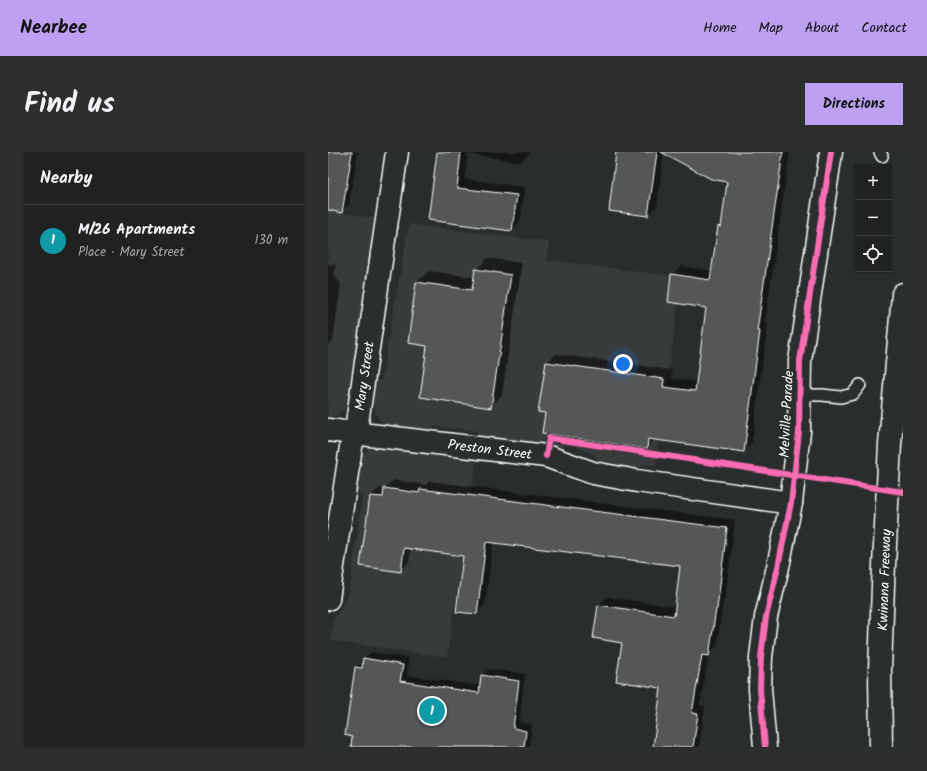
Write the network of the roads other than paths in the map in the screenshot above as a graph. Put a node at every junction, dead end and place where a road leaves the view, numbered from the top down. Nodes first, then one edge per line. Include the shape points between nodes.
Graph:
1 (397, 152) edge
2 (832, 152) edge
3 (903, 294) edge
4 (860, 385) dead end
5 (800, 395) junction
6 (328, 430) edge
7 (354, 434) junction
8 (791, 503) junction
9 (328, 599) edge
10 (765, 747) edge
11 (881, 747) edge

1 - 7 main road, Mary Street
2 - 5 main road, Melville Parade via 800,361
3 - 11 main road, Kwinana Freeway via 889,459 881,662
4 - 5 lane via 853,394 841,397
5 - 8 main road, Melville Parade via 799,432
6 - 7 main road, Preston Street
7 - 8 main road, Preston Street via 546,456 593,473 638,482
7 - 9 main road, Mary Street
8 - 10 main road, Melville Parade via 766,617 761,658 760,689

